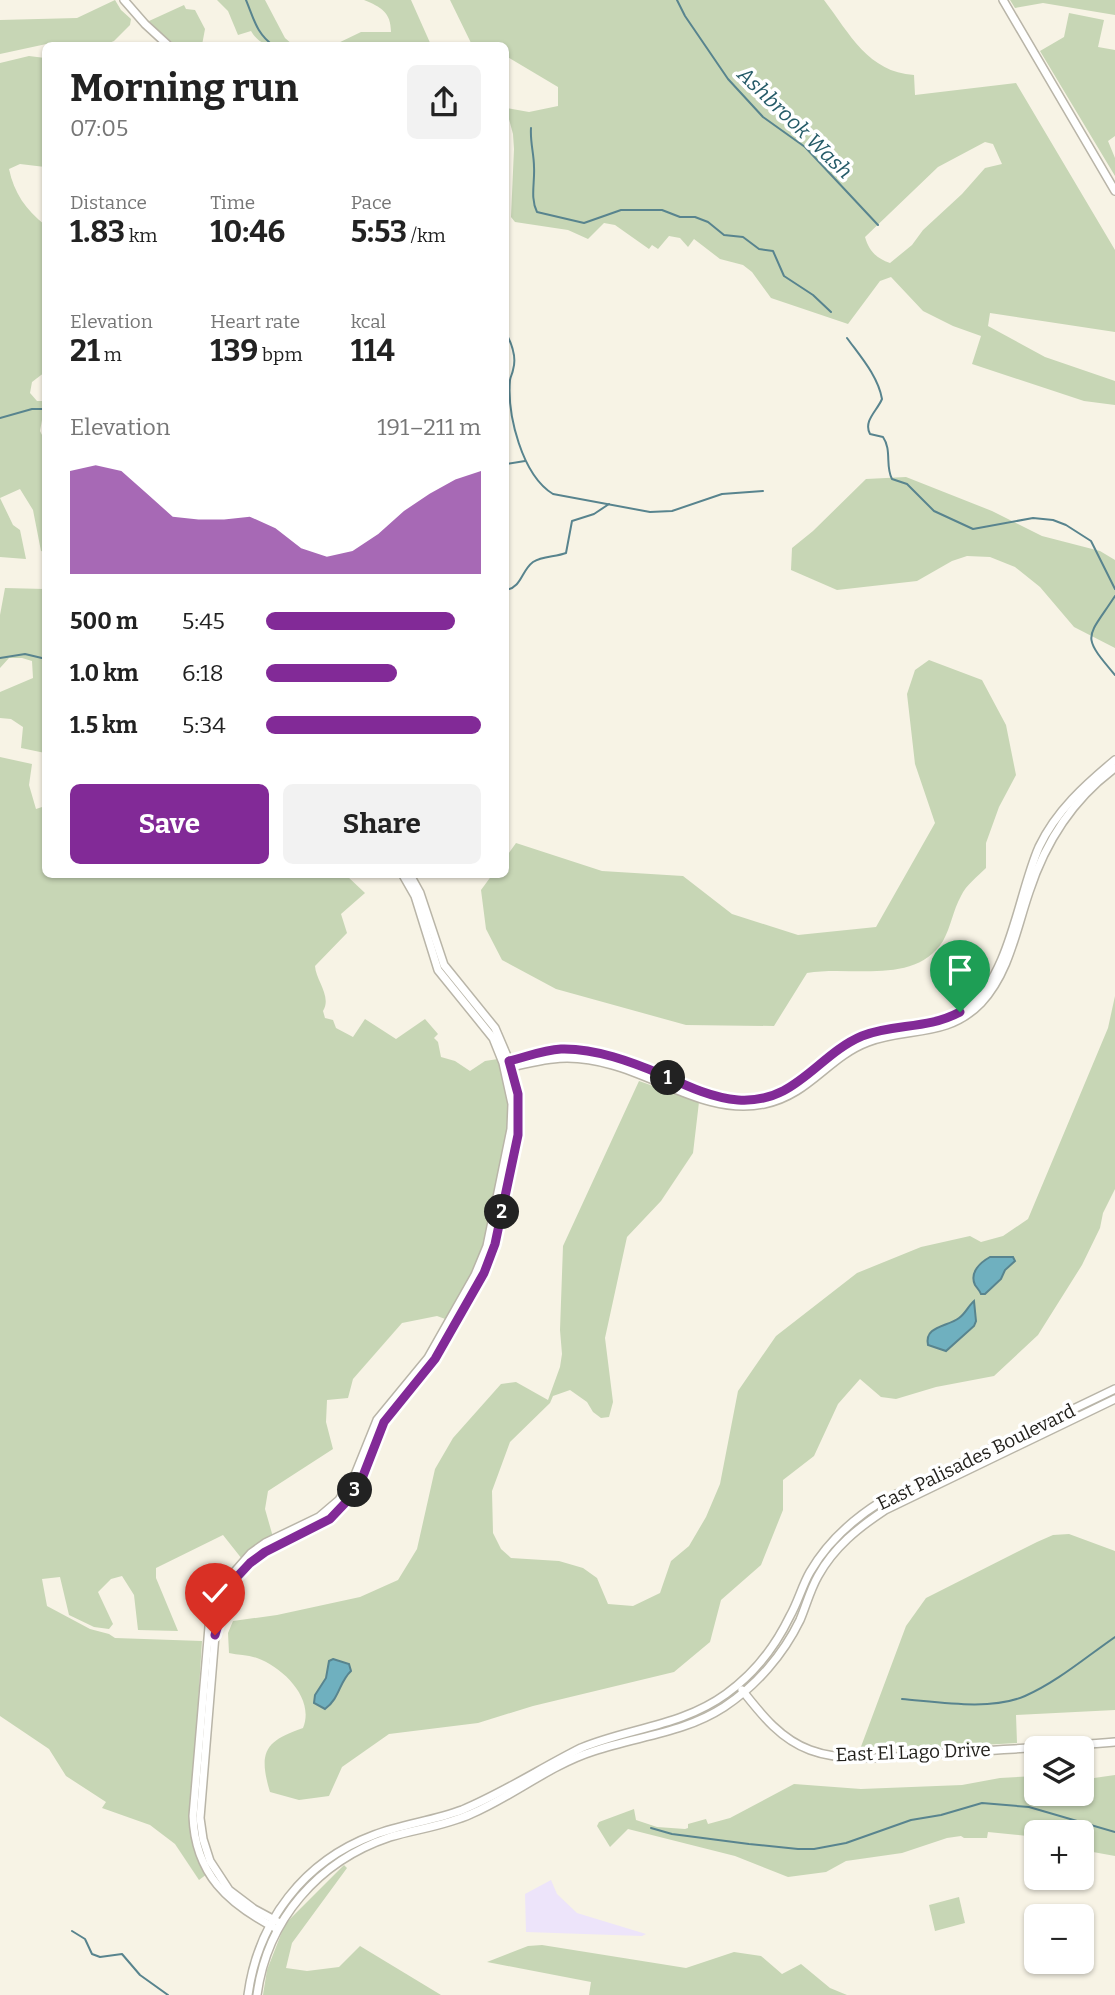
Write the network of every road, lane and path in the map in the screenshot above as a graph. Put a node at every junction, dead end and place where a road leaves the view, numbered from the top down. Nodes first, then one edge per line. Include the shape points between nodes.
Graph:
1 (124, 0) edge
2 (1003, 0) edge
3 (165, 42) edge
4 (1115, 191) edge
5 (1115, 760) edge
6 (1115, 768) edge
7 (405, 878) edge
8 (412, 878) edge
9 (507, 1065) junction
10 (1115, 1389) edge
11 (1115, 1399) edge
12 (738, 1685) junction
13 (744, 1693) junction
14 (1115, 1742) edge
15 (270, 1922) junction
16 (278, 1926) junction
17 (248, 1995) edge
18 (257, 1995) edge

1 - 3 street
2 - 4 street
5 - 9 street via 1056,818 1031,866 993,977 973,1003 947,1018 863,1036 800,1082 754,1100 718,1097 627,1062 582,1051 551,1050
6 - 9 street via 1085,795 1046,848 1003,971 983,1000 956,1021 928,1032 859,1045 794,1094 753,1106 715,1103 631,1070 584,1059 553,1057
7 - 9 street via 415,896 438,970 493,1038
8 - 9 street via 444,965 495,1028
9 - 15 street via 512,1129 487,1246 475,1275 428,1358 377,1420 339,1500 319,1517 251,1553 222,1586 210,1615 200,1818 203,1839 210,1861 229,1890
10 - 12 street, East Palisades Boulevard via 882,1501 856,1519 811,1570 776,1643
11 - 13 street, East Palisades Boulevard via 886,1510 858,1528 818,1576 784,1648
12 - 13 street, East El Lago Drive
12 - 15 street, East Palisades Boulevard via 697,1712 581,1748 459,1811 357,1842 318,1867
13 - 14 street, East El Lago Drive via 784,1736 809,1750 836,1756
13 - 16 street, East Palisades Boulevard via 679,1729 579,1757 470,1815 359,1849 323,1874
15 - 16 street
15 - 17 street, East Palisades Boulevard
16 - 18 street, East Palisades Boulevard

